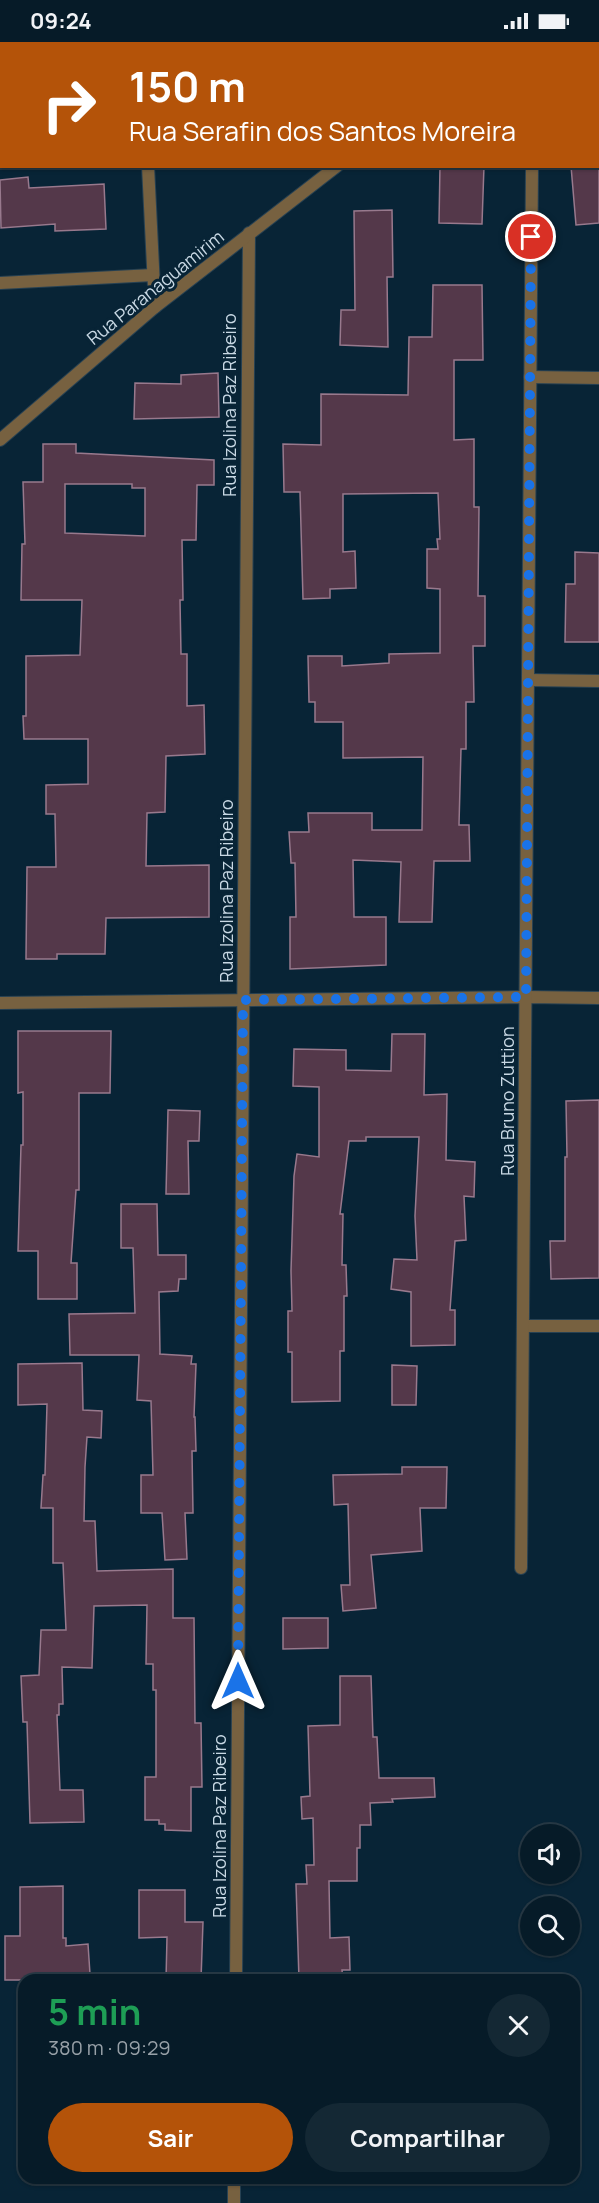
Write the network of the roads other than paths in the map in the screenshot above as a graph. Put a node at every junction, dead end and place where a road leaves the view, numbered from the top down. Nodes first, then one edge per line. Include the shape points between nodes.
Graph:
1 (148, 168) edge
2 (334, 168) edge
3 (532, 168) edge
4 (249, 233) junction
5 (153, 275) junction
6 (0, 283) edge
7 (155, 307) junction
8 (530, 377) junction
9 (599, 378) edge
10 (0, 440) edge
11 (528, 680) junction
12 (599, 681) edge
13 (526, 997) junction
14 (599, 998) edge
15 (243, 1000) junction
16 (0, 1003) edge
17 (524, 1326) junction
18 (599, 1326) edge
19 (521, 1568) dead end
20 (236, 1974) edge
21 (234, 2184) edge
22 (234, 2203) edge

1 - 5 street
2 - 4 street, Rua Paranaguamirim
3 - 8 street, Rua Bruno Zuttion
4 - 7 street, Rua Paranaguamirim
4 - 15 street, Rua Izolina Paz Ribeiro
5 - 6 street
5 - 7 street
7 - 10 street, Rua Paranaguamirim
8 - 9 street
8 - 11 street, Rua Bruno Zuttion
11 - 12 street
11 - 13 street, Rua Bruno Zuttion
13 - 14 street
13 - 15 street
13 - 17 street, Rua Bruno Zuttion
15 - 16 street
15 - 20 street, Rua Izolina Paz Ribeiro
17 - 18 street
17 - 19 street, Rua Bruno Zuttion
21 - 22 street

